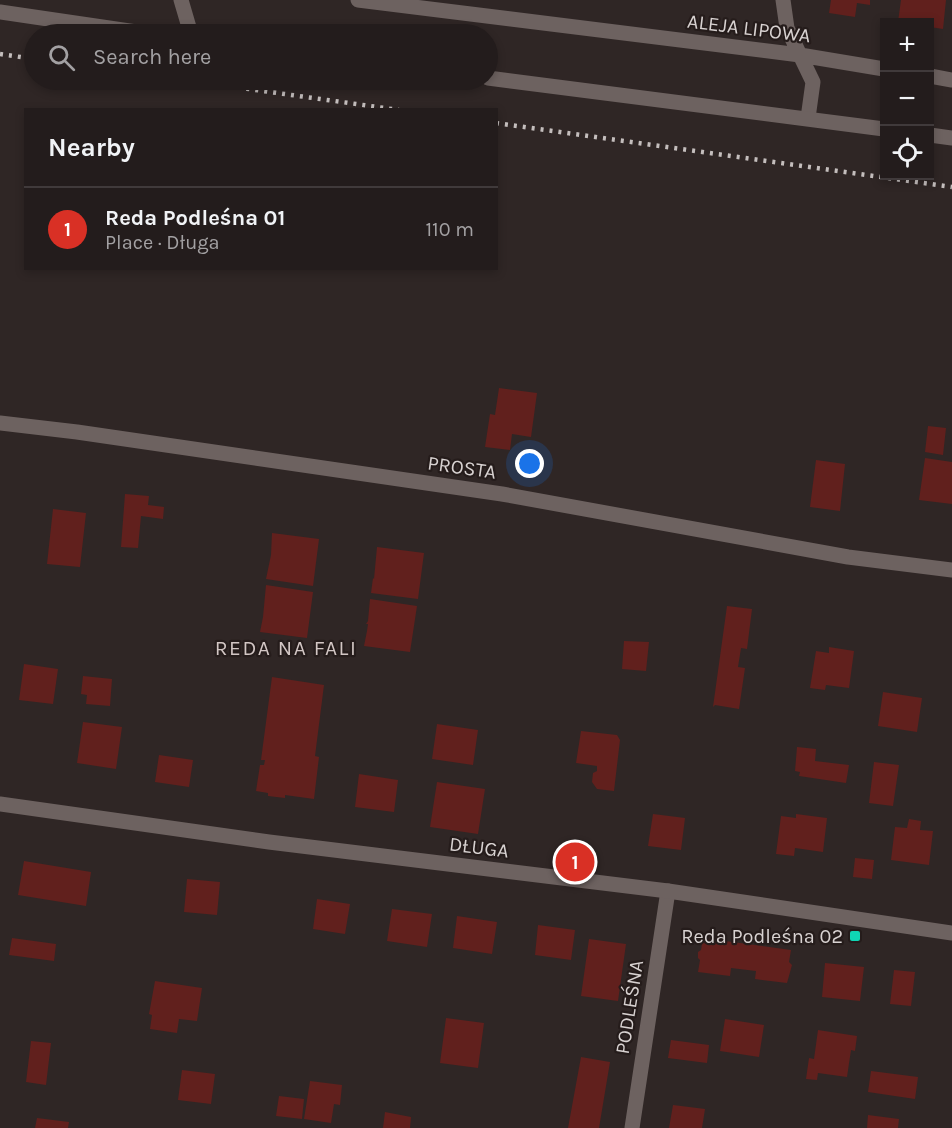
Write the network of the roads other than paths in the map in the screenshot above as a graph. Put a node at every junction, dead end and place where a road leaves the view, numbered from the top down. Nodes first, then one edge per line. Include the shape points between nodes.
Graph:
1 (181, 0) edge
2 (358, 0) edge
3 (783, 0) edge
4 (0, 12) edge
5 (82, 24) edge
6 (188, 24) edge
7 (800, 55) junction
8 (880, 68) edge
9 (934, 77) edge
10 (498, 79) edge
11 (952, 80) edge
12 (808, 118) junction
13 (880, 128) edge
14 (934, 136) edge
15 (952, 138) edge
16 (0, 423) edge
17 (952, 570) edge
18 (0, 804) edge
19 (668, 891) junction
20 (952, 933) edge
21 (632, 1128) edge

1 - 6 street
2 - 7 street, ALEJA LIPOWA
3 - 7 street via 787,28
4 - 5 street
7 - 8 street, ALEJA LIPOWA
7 - 12 street via 813,82
9 - 11 street
10 - 12 street
12 - 13 street
14 - 15 street
16 - 17 street, PROSTA via 502,494 848,557
18 - 19 street, DŁUGA
19 - 20 street, DŁUGA
19 - 21 street, PODLEŚNA

